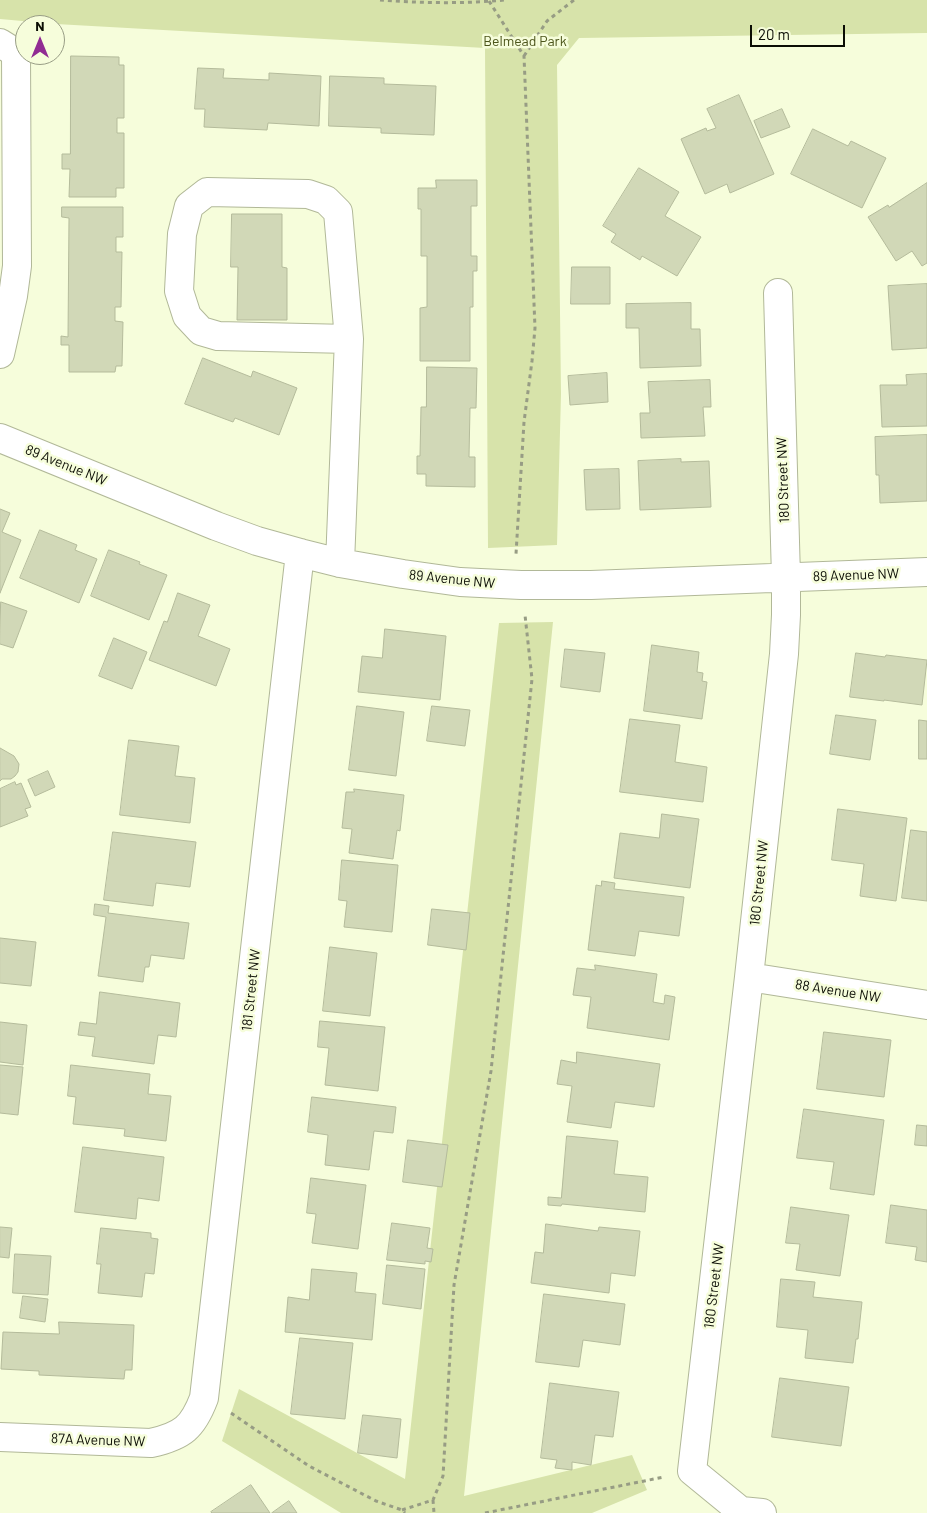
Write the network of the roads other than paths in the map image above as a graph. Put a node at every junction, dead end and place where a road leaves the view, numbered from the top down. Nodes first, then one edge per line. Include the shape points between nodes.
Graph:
1 (0, 43) edge
2 (778, 293) dead end
3 (349, 339) junction
4 (0, 354) edge
5 (0, 438) edge
6 (300, 553) junction
7 (340, 563) junction
8 (927, 572) edge
9 (786, 578) junction
10 (749, 977) junction
11 (927, 1005) edge
12 (192, 1424) joint
13 (0, 1437) edge
14 (762, 1513) edge

1 - 4 street via 16,54 17,266 14,296
2 - 9 street, 180 Street NW
3 - 3 street via 218,336 201,331 187,316 180,290 182,234 190,206 207,192 308,194 326,200 338,212
3 - 7 street
5 - 6 street, 89 Avenue NW via 216,526
6 - 7 street, 89 Avenue NW
6 - 12 street, 181 Street NW via 204,1398
7 - 9 street, 89 Avenue NW via 450,580 521,585
8 - 9 street, 89 Avenue NW
9 - 10 street, 180 Street NW via 784,654
10 - 11 street, 88 Avenue NW
10 - 14 street, 180 Street NW via 692,1471 741,1511
12 - 13 street, 87A Avenue NW via 167,1439 151,1442

